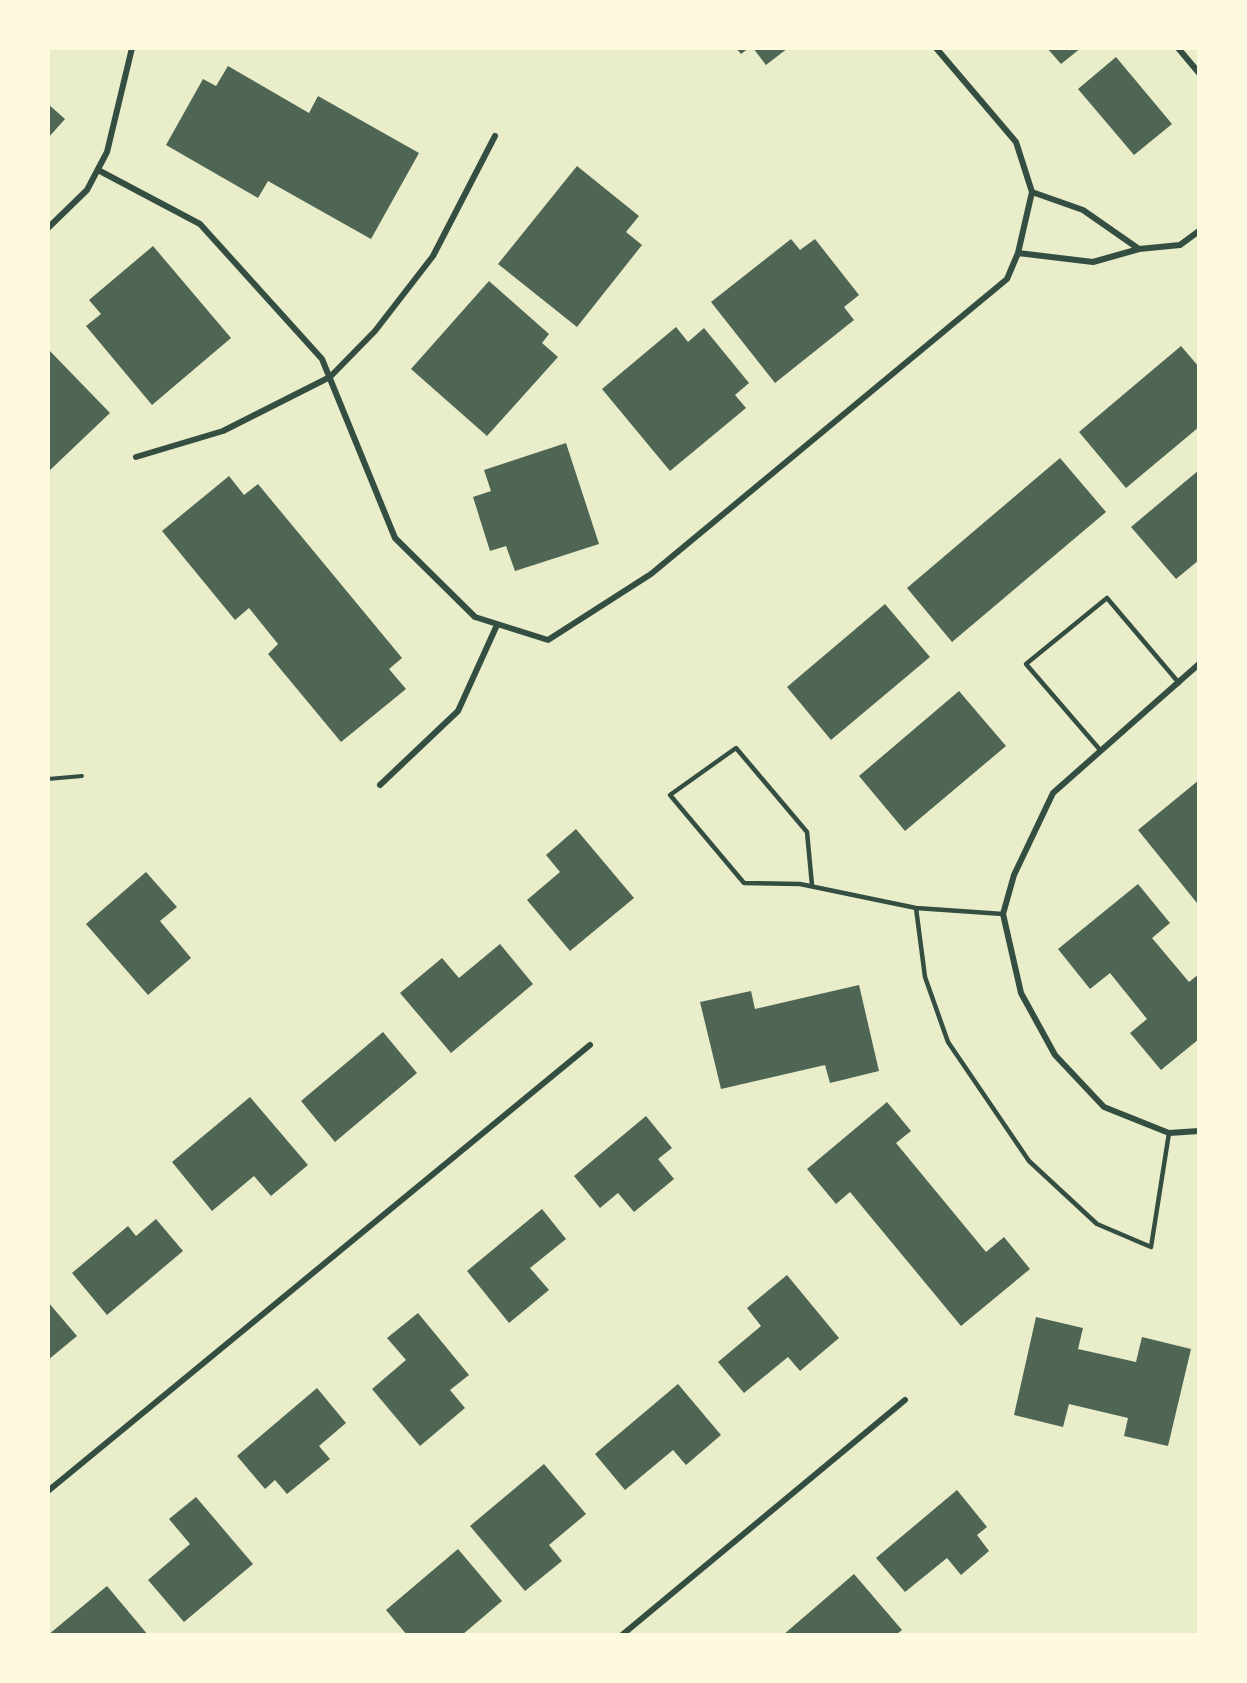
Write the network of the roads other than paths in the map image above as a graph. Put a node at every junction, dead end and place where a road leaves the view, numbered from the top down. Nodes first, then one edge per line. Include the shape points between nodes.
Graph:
1 (132, 48) edge
2 (936, 48) edge
3 (1178, 48) edge
4 (1199, 73) edge
5 (495, 136) dead end
6 (98, 170) junction
7 (1032, 192) junction
8 (48, 228) edge
9 (1199, 231) edge
10 (1139, 249) junction
11 (1018, 253) junction
12 (330, 377) junction
13 (136, 457) dead end
14 (497, 624) junction
15 (1199, 664) edge
16 (1179, 683) junction
17 (1101, 751) junction
18 (380, 785) dead end
19 (812, 885) junction
20 (916, 908) junction
21 (1003, 914) junction
22 (590, 1045) dead end
23 (1199, 1131) edge
24 (1169, 1133) junction
25 (905, 1400) dead end
26 (48, 1491) edge
27 (622, 1635) edge

1 - 6 street via 107,152
2 - 7 street via 1016,142
3 - 4 street
5 - 12 street via 433,256 375,331
6 - 8 street via 87,190
6 - 12 street via 200,224 322,359
7 - 10 street via 1083,210
7 - 11 street
9 - 10 street via 1180,245
10 - 11 street via 1093,262
11 - 14 street via 1007,279 651,574 548,640
12 - 13 street via 223,431
12 - 14 street via 395,538 475,617
14 - 18 street via 458,711
15 - 16 street
16 - 17 street
16 - 17 lane via 1107,598 1026,664
17 - 21 street via 1053,793 1014,875
19 - 19 lane via 744,883 670,795 736,748 807,832
19 - 20 lane
20 - 21 lane
20 - 24 lane via 925,977 948,1042 1029,1161 1097,1224 1151,1247
21 - 24 street via 1021,993 1055,1055 1104,1107
22 - 26 street
23 - 24 street
25 - 27 street

